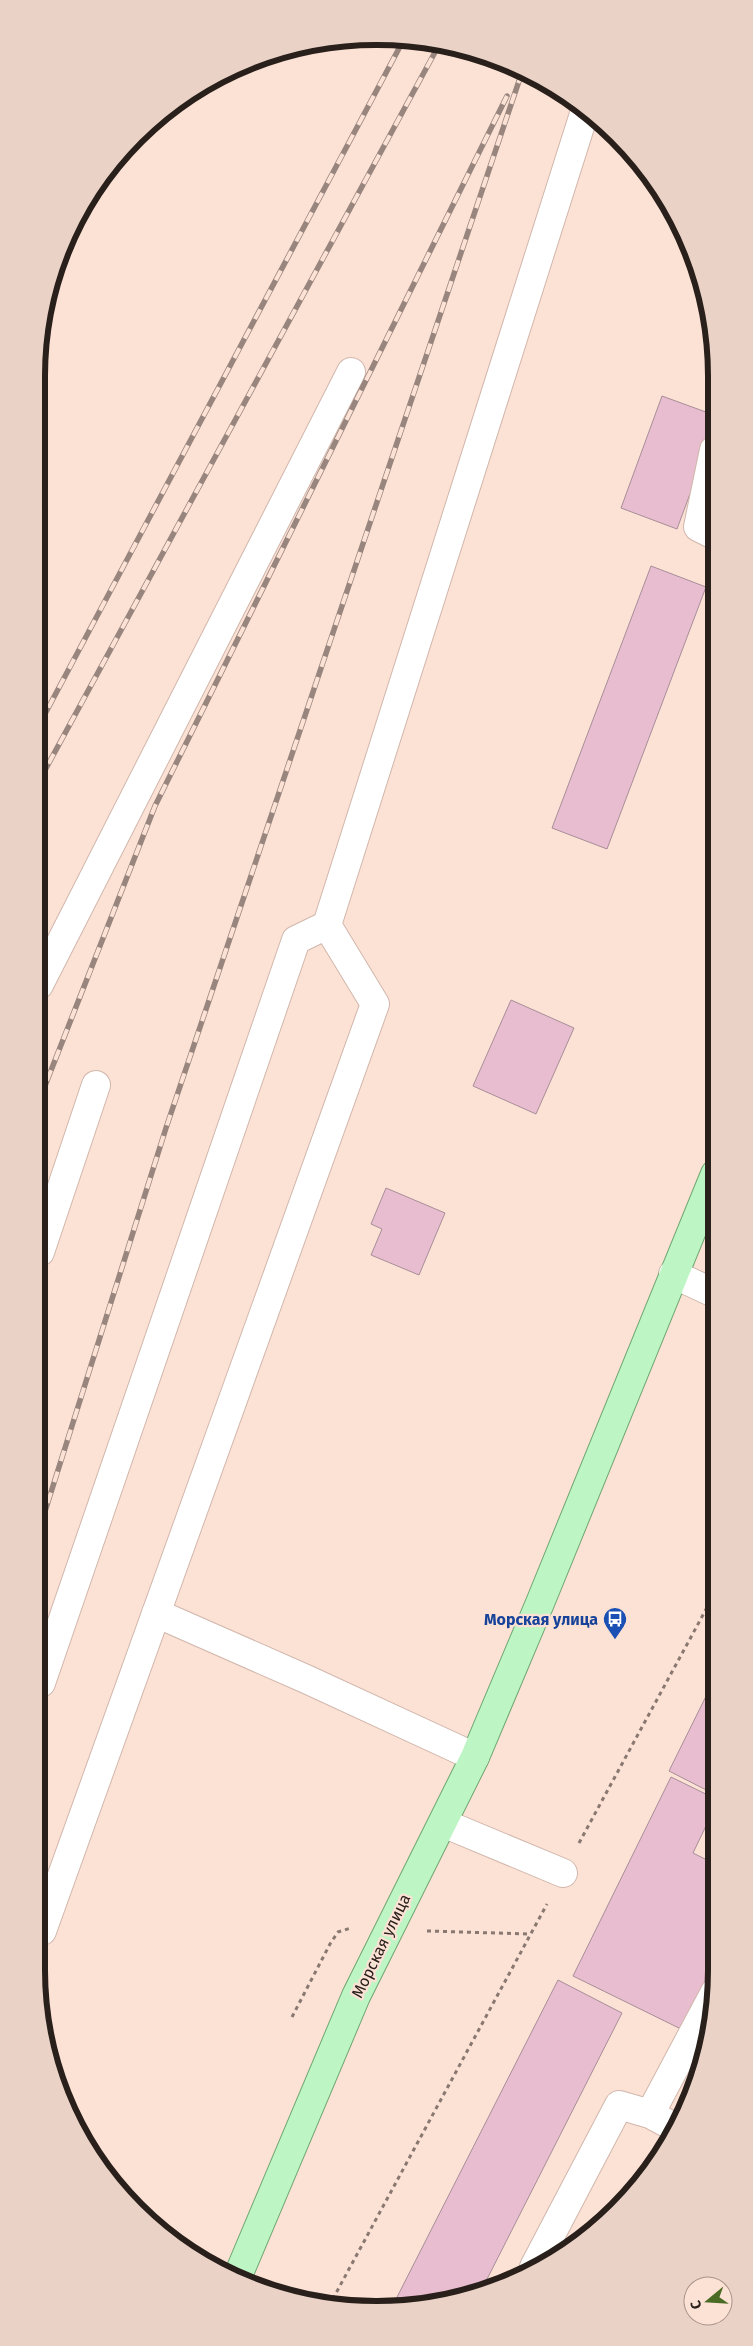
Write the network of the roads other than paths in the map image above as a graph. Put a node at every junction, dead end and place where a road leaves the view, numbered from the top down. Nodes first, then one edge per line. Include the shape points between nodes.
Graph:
1 (583, 118) edge
2 (351, 372) dead end
3 (708, 479) edge
4 (708, 532) edge
5 (327, 924) junction
6 (45, 973) edge
7 (96, 1085) dead end
8 (708, 1191) edge
9 (45, 1237) edge
10 (673, 1274) junction
11 (708, 1290) edge
12 (156, 1613) junction
13 (45, 1671) edge
14 (475, 1757) junction
15 (442, 1823) junction
16 (564, 1872) road end
17 (45, 1923) edge
18 (705, 2008) edge
19 (650, 2114) junction
20 (670, 2125) edge
21 (538, 2259) edge
22 (240, 2271) edge

1 - 5 lane
2 - 6 lane
3 - 4 lane via 698,527
5 - 12 lane via 374,1004
5 - 13 lane via 296,940
7 - 9 lane
8 - 10 main road, Морская улица
10 - 11 lane
10 - 14 main road, Морская улица
12 - 14 lane
12 - 17 lane
14 - 15 main road, Морская улица
15 - 16 lane
15 - 22 main road, Морская улица via 356,1996
18 - 19 lane
19 - 20 lane
19 - 21 lane via 618,2105

